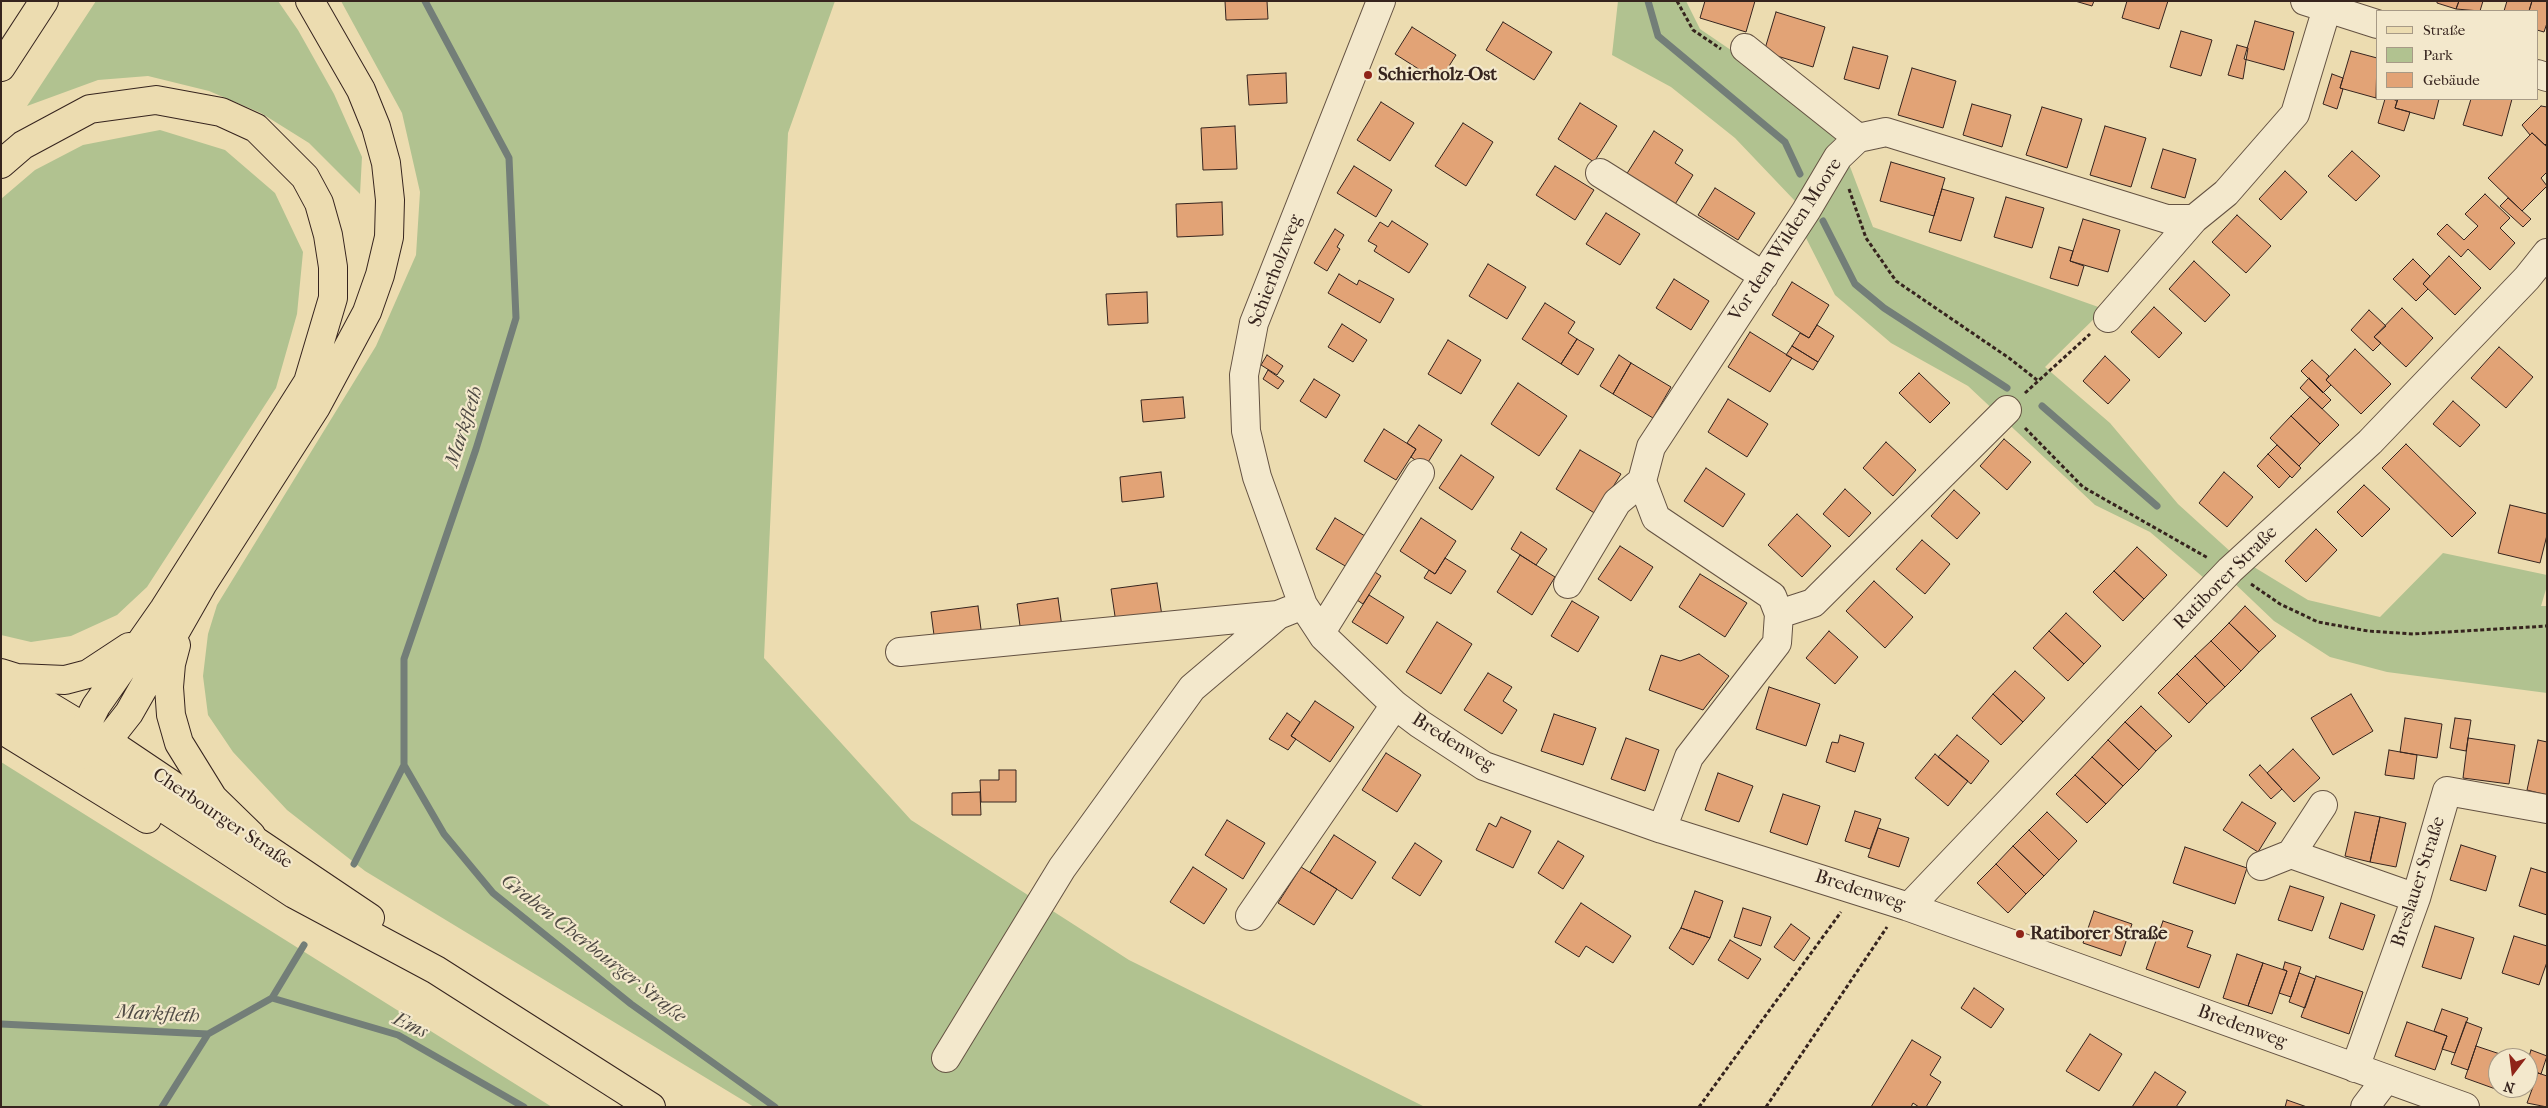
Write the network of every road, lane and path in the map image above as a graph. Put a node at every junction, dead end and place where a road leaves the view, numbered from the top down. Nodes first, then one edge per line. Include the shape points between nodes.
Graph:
1 (44, 1) edge
2 (310, 1) edge
3 (1381, 1) edge
4 (1676, 1) edge
5 (2316, 5) edge
6 (2376, 24) edge
7 (1734, 49) joint
8 (1, 67) edge
9 (1858, 138) junction
10 (1838, 157) junction
11 (1, 164) edge
12 (1600, 173) dead end
13 (2194, 219) junction
14 (2547, 253) edge
15 (1764, 276) junction
16 (2108, 318) joint
17 (2037, 380) junction
18 (2008, 410) junction
19 (1420, 473) dead end
20 (1642, 481) junction
21 (2230, 570) junction
22 (1568, 584) dead end
23 (202, 585) junction
24 (164, 609) junction
25 (1290, 610) junction
26 (1779, 614) junction
27 (2547, 626) edge
28 (1321, 632) junction
29 (900, 652) dead end
30 (1, 673) edge
31 (1, 677) edge
32 (1, 705) edge
33 (1395, 705) junction
34 (1, 729) edge
35 (96, 734) junction
36 (83, 754) junction
37 (2323, 805) dead end
38 (2547, 809) edge
39 (1662, 829) junction
40 (251, 838) junction
41 (2291, 854) junction
42 (2261, 866) dead end
43 (1857, 889) junction
44 (2416, 898) junction
45 (1909, 907) junction
46 (1250, 916) dead end
47 (436, 970) junction
48 (946, 1058) dead end
49 (2355, 1068) junction
50 (2386, 1079) junction
51 (651, 1107) edge
52 (1699, 1107) edge
53 (1766, 1107) edge
54 (2365, 1107) edge
55 (2465, 1107) edge

1 - 8 main road
2 - 23 main road via 361,90 376,126 386,163 389,236 368,312 316,407
3 - 25 street, Schierholzweg via 1254,322 1244,375 1246,431
4 - 7 path via 1693,30
5 - 6 street
5 - 13 street via 2295,114 2226,193
7 - 9 street
9 - 10 street, Vor dem Wilden Moore
9 - 13 street via 1886,132 2166,219
10 - 15 street, Vor dem Wilden Moore
10 - 17 path via 1866,238 1896,281
11 - 24 main road via 23,145 90,109 156,100 221,112 256,128 304,177 319,203 333,266 334,298 308,382
12 - 15 street
13 - 16 street
14 - 21 street, Ratiborer Straße via 2370,442
15 - 20 street, Vor dem Wilden Moore via 1651,446
16 - 17 path
17 - 18 path
18 - 21 path via 2083,487
18 - 26 street via 1813,603
19 - 28 street
20 - 22 street via 1617,502
20 - 26 street via 1656,518 1772,596
21 - 27 path via 2280,604 2318,622 2368,631 2414,634
21 - 45 street, Ratiborer Straße
23 - 35 main road via 129,713
23 - 40 main road via 179,634 171,664 171,715 180,743 213,798 252,835
24 - 30 main road via 140,639 88,674 64,680 41,680
24 - 35 main road via 96,706
25 - 28 street, Bredenweg
25 - 29 street
25 - 48 street via 1192,688 1062,868
26 - 39 street via 1777,643 1689,757
28 - 33 street, Bredenweg
31 - 35 main road, Cherbourger Straße
32 - 36 main road, Cherbourger Straße
33 - 39 street, Bredenweg via 1484,766
33 - 46 street
34 - 47 main road, Cherbourger Straße via 285,903
35 - 36 main road
35 - 40 main road, Cherbourger Straße
36 - 47 main road, Cherbourger Straße via 294,894
37 - 41 street
38 - 44 street, Breslauer Straße via 2447,791
39 - 43 street, Bredenweg
40 - 47 main road, Cherbourger Straße via 362,911
41 - 42 street
41 - 44 street
43 - 45 street, Bredenweg
43 - 52 path
44 - 49 street, Breslauer Straße
45 - 49 street, Bredenweg
45 - 53 path via 1892,920
47 - 51 main road, Cherbourger Straße
49 - 50 street, Bredenweg
50 - 54 street
50 - 55 street, Bredenweg

